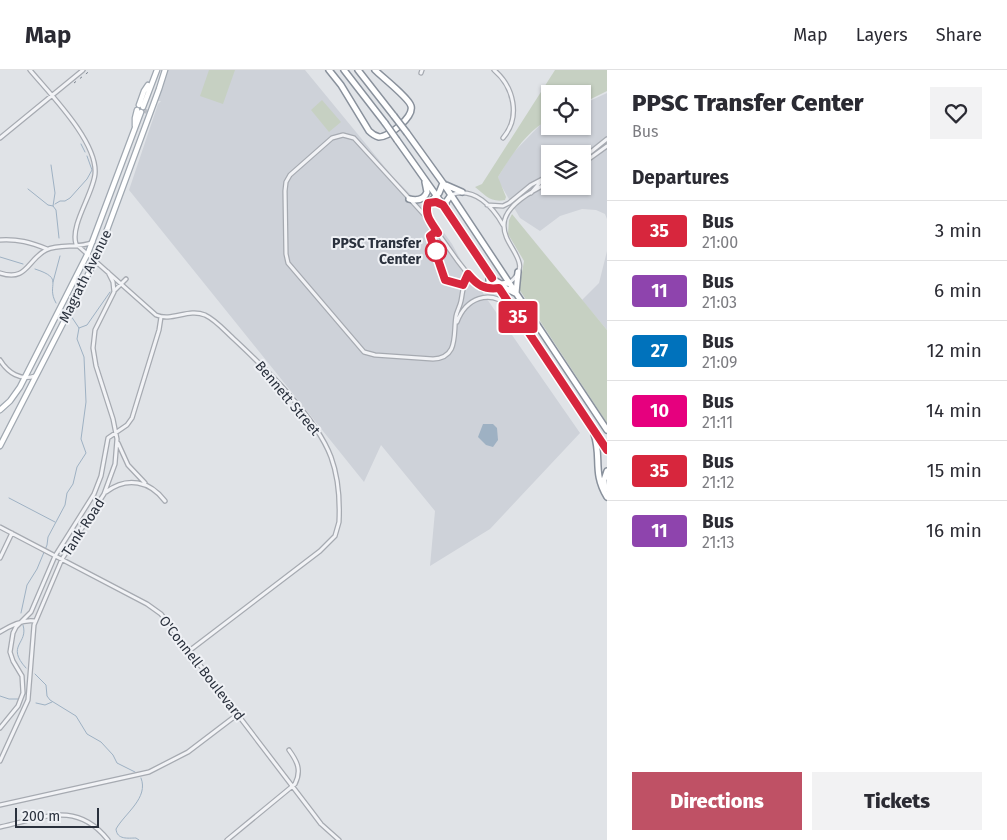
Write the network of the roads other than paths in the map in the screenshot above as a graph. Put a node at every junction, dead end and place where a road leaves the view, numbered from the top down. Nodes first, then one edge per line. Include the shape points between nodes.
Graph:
1 (30, 70) edge
2 (83, 70) edge
3 (157, 70) edge
4 (165, 70) edge
5 (329, 70) edge
6 (340, 70) edge
7 (344, 70) edge
8 (358, 70) edge
9 (374, 70) edge
10 (494, 70) edge
11 (154, 80) junction
12 (364, 95) junction
13 (51, 96) junction
14 (141, 109) junction
15 (0, 138) edge
16 (503, 138) dead end
17 (607, 139) edge
18 (607, 146) edge
19 (591, 152) edge
20 (591, 158) edge
21 (423, 176) junction
22 (541, 180) edge
23 (541, 180) edge
24 (443, 183) junction
25 (541, 187) edge
26 (462, 192) junction
27 (530, 194) junction
28 (451, 195) junction
29 (436, 196) junction
30 (409, 199) junction
31 (428, 203) junction
32 (487, 205) junction
33 (445, 207) junction
34 (428, 219) junction
35 (504, 226) junction
36 (0, 240) edge
37 (93, 242) junction
38 (78, 245) junction
39 (47, 249) junction
40 (88, 254) junction
41 (96, 260) junction
42 (107, 270) junction
43 (518, 272) junction
44 (0, 273) edge
45 (468, 274) junction
46 (490, 276) junction
47 (126, 279) dead end
48 (509, 283) junction
49 (122, 284) junction
50 (483, 288) junction
51 (499, 288) junction
52 (114, 292) junction
53 (516, 294) junction
54 (513, 309) junction
55 (161, 317) junction
56 (456, 327) junction
57 (0, 360) edge
58 (36, 376) junction
59 (25, 378) junction
60 (0, 410) edge
61 (595, 412) junction
62 (607, 423) edge
63 (591, 427) junction
64 (607, 430) edge
65 (116, 432) junction
66 (117, 439) junction
67 (0, 446) edge
68 (607, 450) edge
69 (607, 472) edge
70 (148, 485) junction
71 (104, 494) junction
72 (607, 496) edge
73 (165, 501) dead end
74 (0, 527) edge
75 (12, 533) junction
76 (55, 556) junction
77 (0, 558) edge
78 (62, 559) junction
79 (23, 621) junction
80 (35, 621) junction
81 (0, 632) edge
82 (190, 650) junction
83 (238, 714) junction
84 (0, 728) edge
85 (289, 750) dead end
86 (0, 759) edge
87 (293, 787) junction
88 (0, 805) edge
89 (0, 827) edge
90 (108, 840) edge
91 (227, 840) edge
92 (339, 840) edge

1 - 13 street
2 - 13 street
3 - 11 main road
4 - 41 main road, Magrath Avenue
5 - 9 highway via 369,131 381,137 407,120 411,108 408,101
6 - 12 highway
7 - 12 highway
8 - 24 highway, bridge
10 - 16 street via 506,83 513,105 510,129
11 - 14 main road
11 - 14 main road via 144,91
12 - 21 highway, bridge
13 - 15 street
13 - 38 street via 84,136 95,168 76,231
14 - 37 main road via 134,118 135,127
17 - 19 street
18 - 20 street
21 - 29 highway
21 - 30 highway via 426,195 418,200
22 - 27 street
23 - 32 street via 509,204
24 - 26 highway
24 - 28 highway
24 - 29 highway
25 - 27 street
26 - 28 street
26 - 32 street via 473,194
27 - 35 street via 508,212
28 - 33 highway
28 - 48 highway
29 - 31 highway
29 - 33 highway
30 - 34 street
30 - 56 street via 357,141 347,136 336,136 292,172 286,182 287,260 367,354 441,358 452,348
31 - 33 highway via 436,202
31 - 34 highway
32 - 35 street
33 - 46 highway
34 - 45 street
35 - 43 street via 506,237 518,257
36 - 39 street via 29,241
37 - 38 street
37 - 40 main road
38 - 39 street
38 - 40 street
39 - 44 street via 23,272 10,276
40 - 41 street
40 - 59 main road
41 - 42 street
41 - 58 main road, Magrath Avenue
42 - 49 street
42 - 52 street
43 - 48 street
43 - 53 highway
45 - 50 street
45 - 56 street
46 - 48 highway via 501,284
46 - 50 highway via 489,283
46 - 51 highway
47 - 49 street, Tank Road
48 - 53 highway
49 - 52 street, Tank Road
49 - 55 street via 152,313
50 - 51 street
51 - 53 highway
51 - 54 highway
52 - 65 street, Tank Road via 95,330 93,348
53 - 61 highway
54 - 56 street via 493,297 480,298 466,306
54 - 63 highway
55 - 65 street via 132,418
55 - 82 street, Bennett Street via 190,312 206,316 265,368 327,448 335,472 339,510 338,528 326,546
57 - 59 street via 15,375
58 - 59 street
58 - 67 main road, Magrath Avenue
59 - 60 main road via 16,394
61 - 62 highway
61 - 64 highway
63 - 68 highway
63 - 72 highway via 597,446 599,479
65 - 66 street, Tank Road
65 - 76 street via 106,442 101,476 94,494
66 - 70 street via 128,465
66 - 71 street, Tank Road via 115,464
69 - 72 highway via 604,484
70 - 71 street via 127,482
70 - 73 street
71 - 78 street, Tank Road
74 - 75 street, O'Connell Boulevard
75 - 76 street, O'Connell Boulevard
75 - 77 street
76 - 78 street, O'Connell Boulevard
76 - 79 street via 31,612
78 - 80 street, Tank Road
78 - 82 street, O'Connell Boulevard via 157,610
79 - 80 street
79 - 81 street
79 - 84 street via 13,633 10,652 23,681 22,698
80 - 86 street, Tank Road via 28,700
82 - 83 street, O'Connell Boulevard
83 - 87 street, O'Connell Boulevard
83 - 88 street via 188,752 149,772
85 - 87 street via 299,768
87 - 91 street
87 - 92 street, O'Connell Boulevard via 318,820
89 - 90 street via 65,815 90,822

